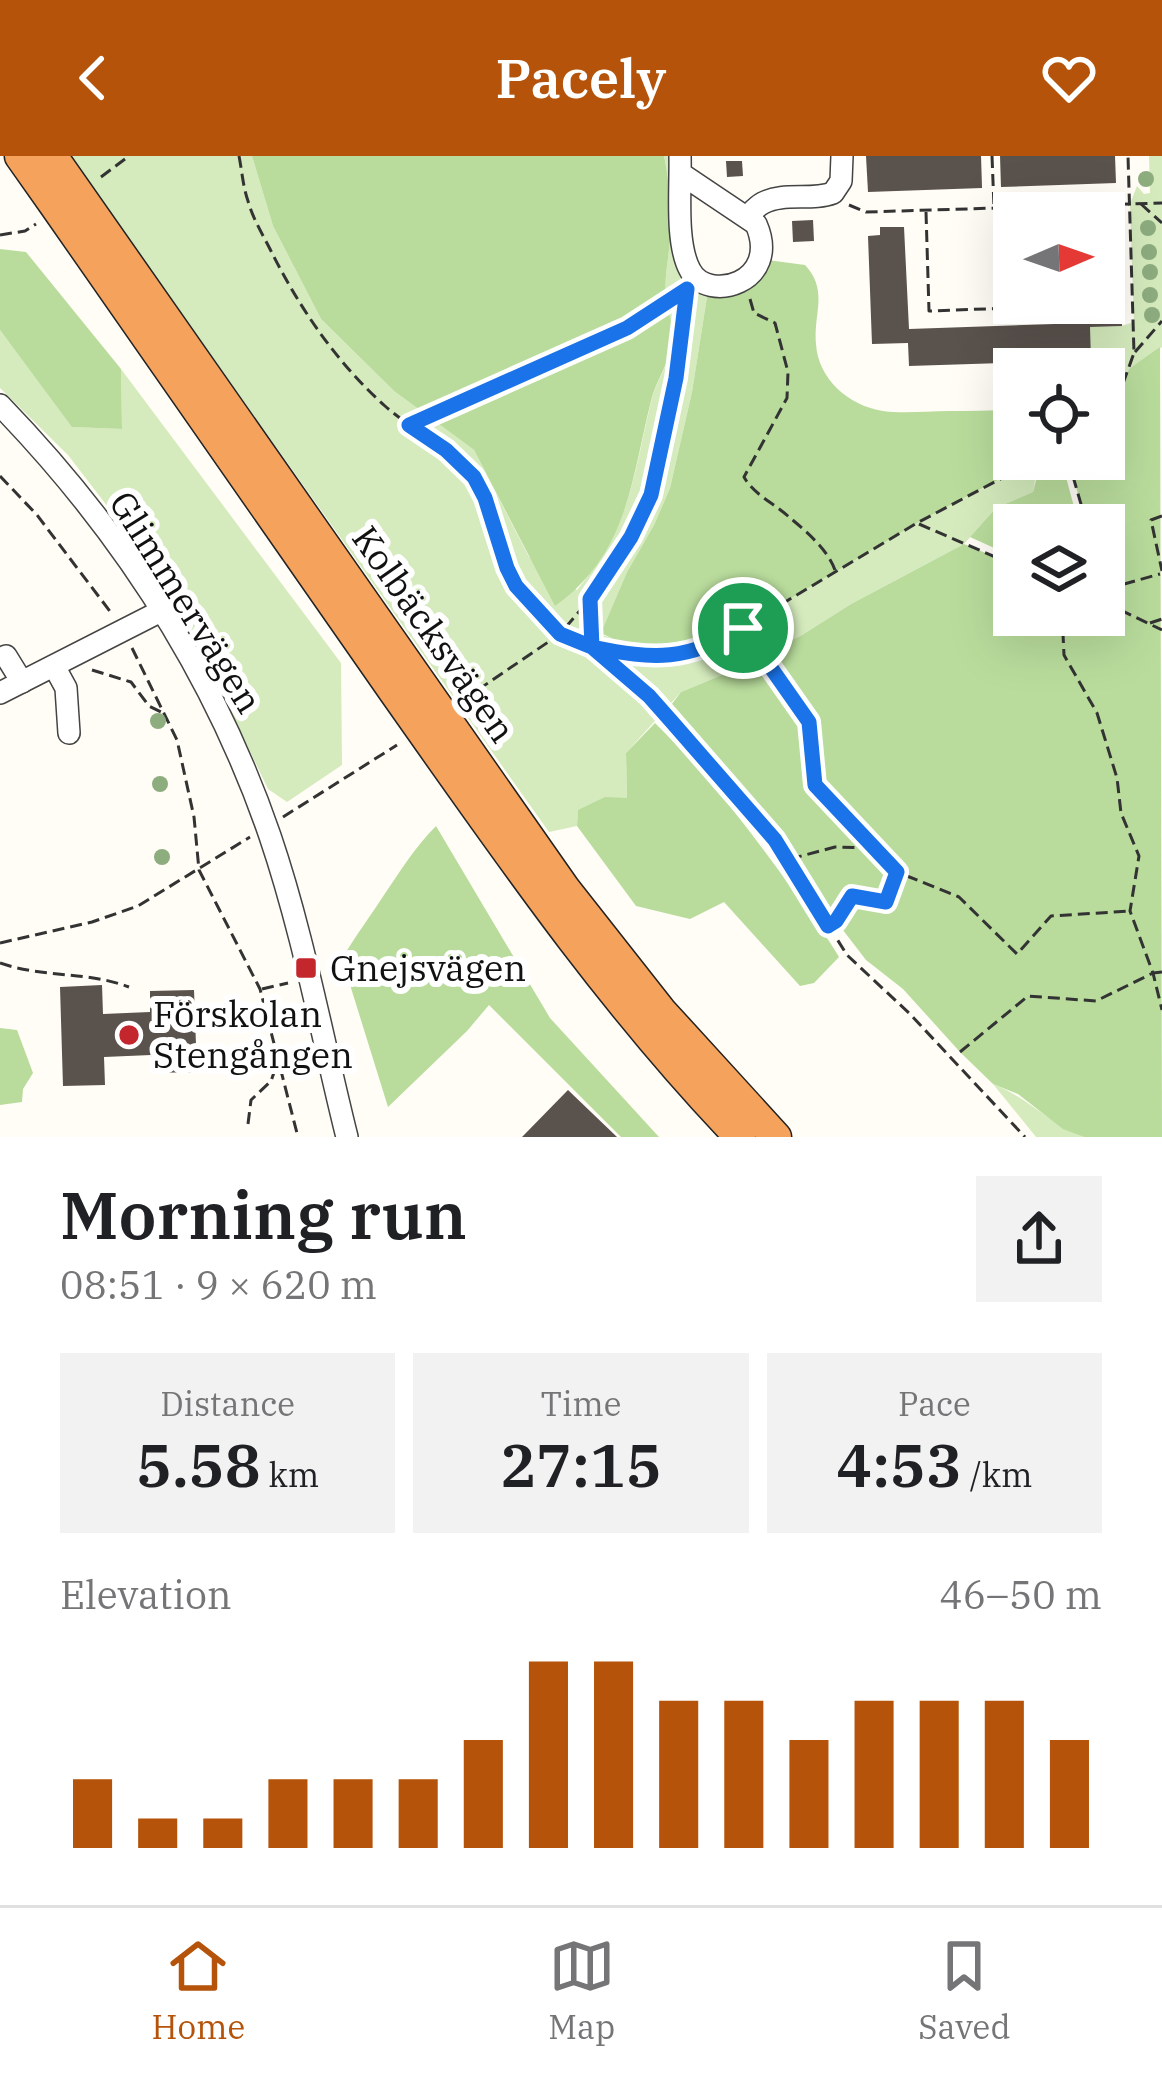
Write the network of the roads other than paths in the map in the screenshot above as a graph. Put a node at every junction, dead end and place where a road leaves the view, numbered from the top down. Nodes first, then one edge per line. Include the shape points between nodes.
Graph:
1 (20, 156) edge
2 (52, 156) edge
3 (842, 156) edge
4 (680, 165) edge
5 (747, 217) junction
6 (0, 405) edge
7 (161, 611) junction
8 (6, 656) dead end
9 (54, 666) junction
10 (22, 682) junction
11 (0, 693) edge
12 (69, 733) dead end
13 (347, 1137) edge
14 (740, 1137) edge
15 (776, 1137) edge

1 - 14 highway, Kolbäcksvägen via 582,953
2 - 15 highway, Kolbäcksvägen via 565,889
3 - 5 street via 833,193 771,200
4 - 5 street
4 - 5 street via 683,238 697,280 721,285 755,271 761,236
6 - 7 street, Glimmervägen via 79,492
7 - 9 street
7 - 13 street, Glimmervägen via 226,726 270,837
8 - 10 street
9 - 10 street
9 - 12 street via 66,688
10 - 11 street

